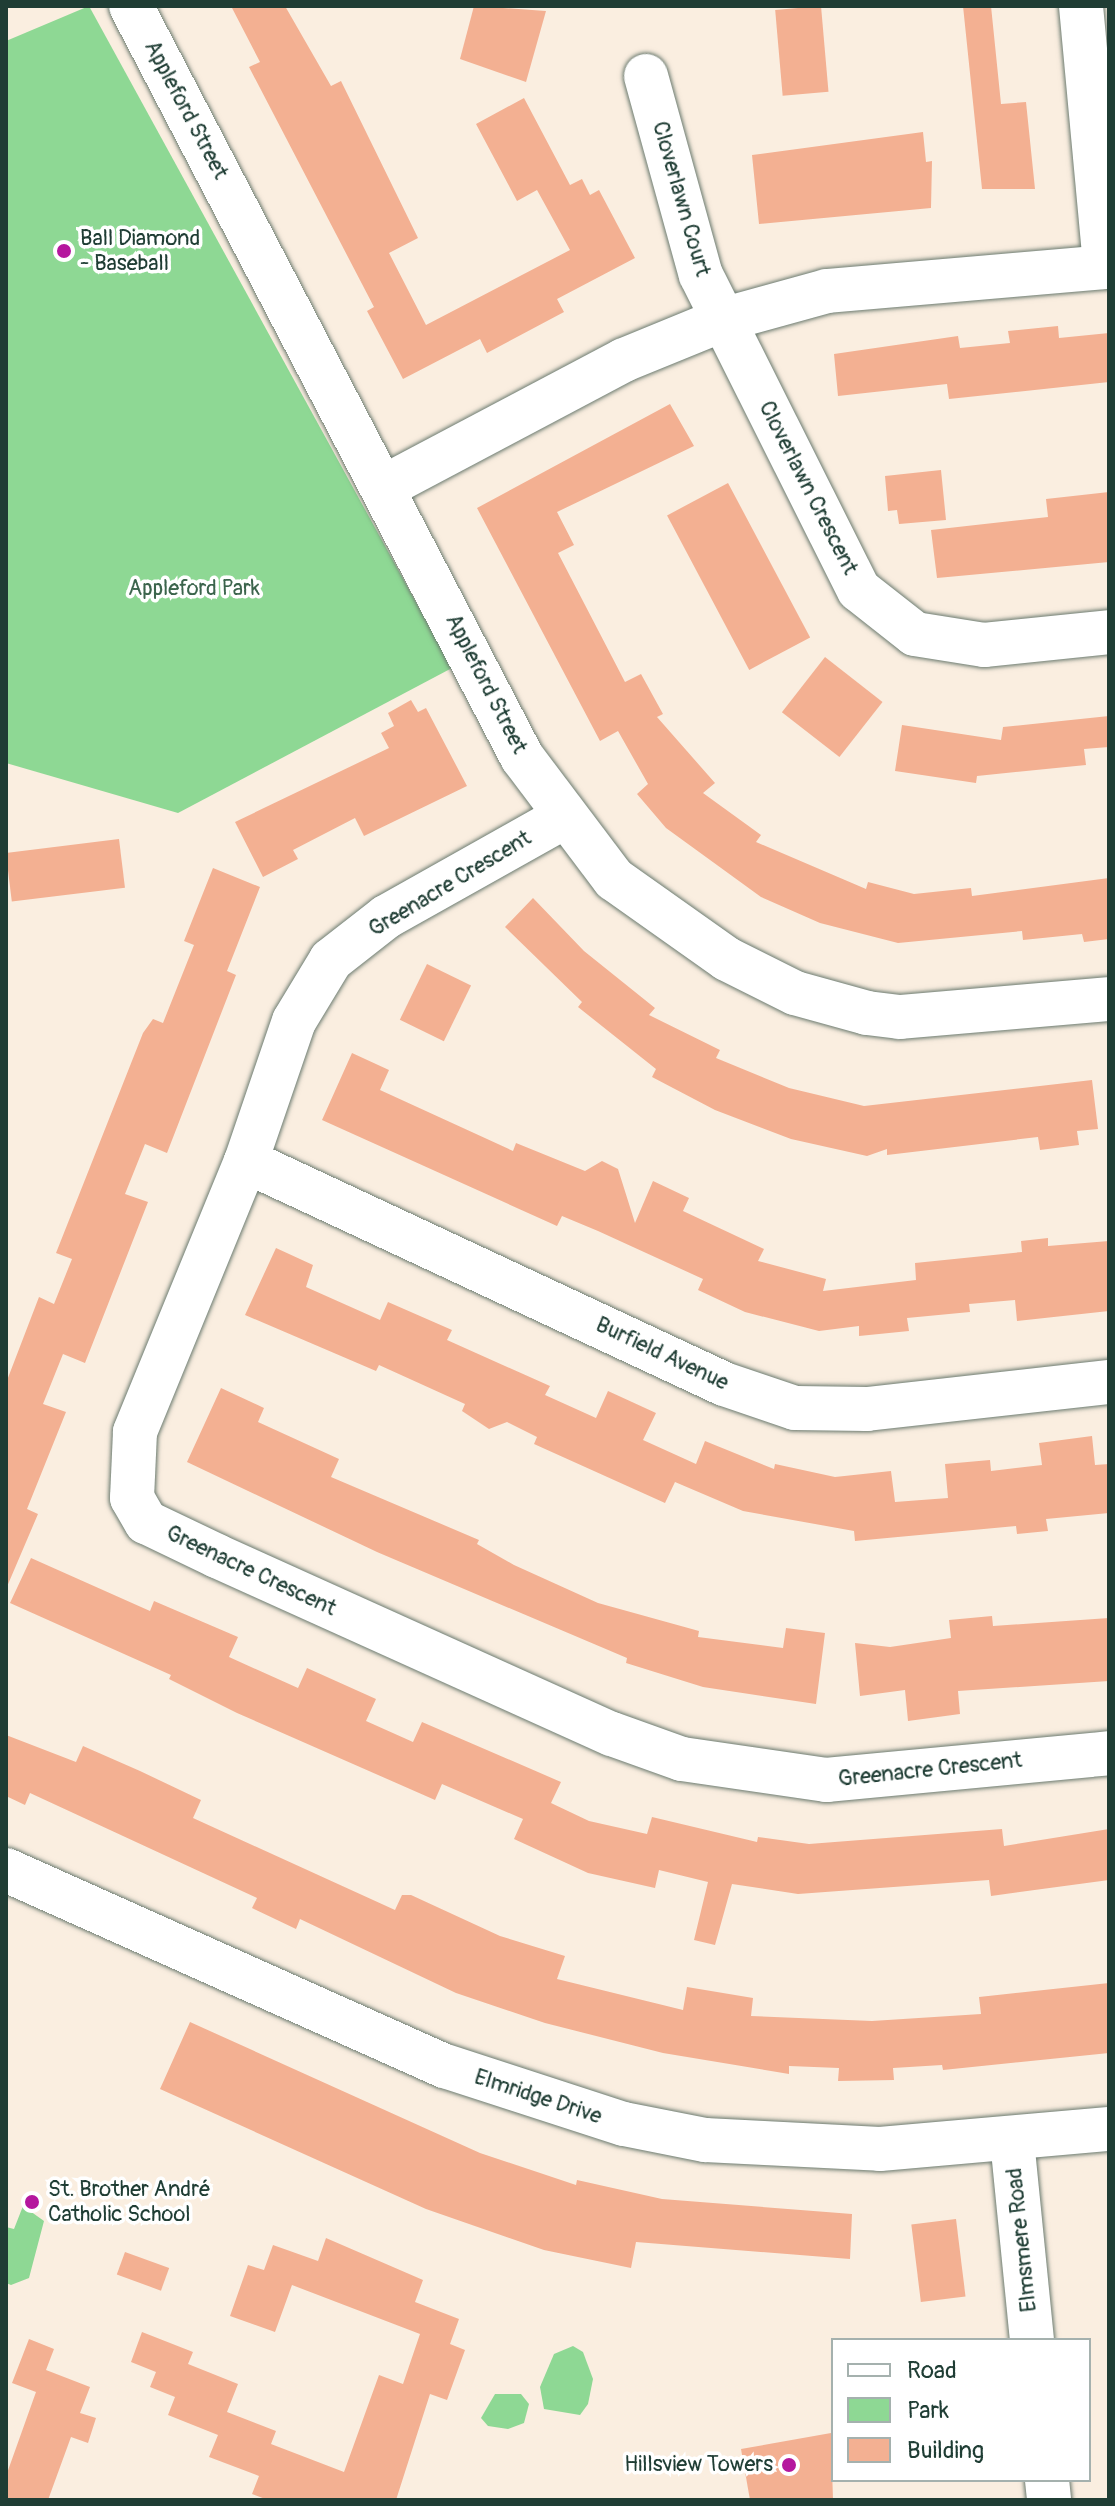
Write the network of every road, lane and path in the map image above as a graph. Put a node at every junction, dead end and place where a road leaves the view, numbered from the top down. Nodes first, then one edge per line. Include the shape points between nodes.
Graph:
1 (131, 6) edge
2 (1081, 6) edge
3 (646, 76) dead end
4 (1107, 267) edge
5 (722, 320) junction
6 (386, 486) junction
7 (1109, 632) edge
8 (564, 817) junction
9 (1109, 999) edge
10 (246, 1161) junction
11 (1109, 1382) edge
12 (1109, 1753) edge
13 (6, 1870) edge
14 (1109, 2129) edge
15 (1012, 2140) junction
16 (1032, 2338) edge

1 - 6 street, Appleford Street
2 - 4 street
3 - 5 street, Cloverlawn Court via 701,275
4 - 5 street via 827,291
5 - 6 street via 624,360
5 - 7 street, Cloverlawn Crescent via 859,590 915,634 984,645
6 - 8 street, Appleford Street via 522,757
8 - 9 street, Appleford Street via 614,879 727,959 795,993 900,1017
8 - 10 street, Greenacre Crescent via 386,917 331,960 294,1021
10 - 11 street, Burfield Avenue via 724,1384 795,1408 867,1409
10 - 12 street, Greenacre Crescent via 135,1432 132,1498 146,1522 612,1734 682,1759 826,1780
13 - 15 street, Elmridge Drive via 445,2066 624,2124 705,2140 793,2148 880,2149
14 - 15 street, Elmridge Drive
15 - 16 street, Elmsmere Road

